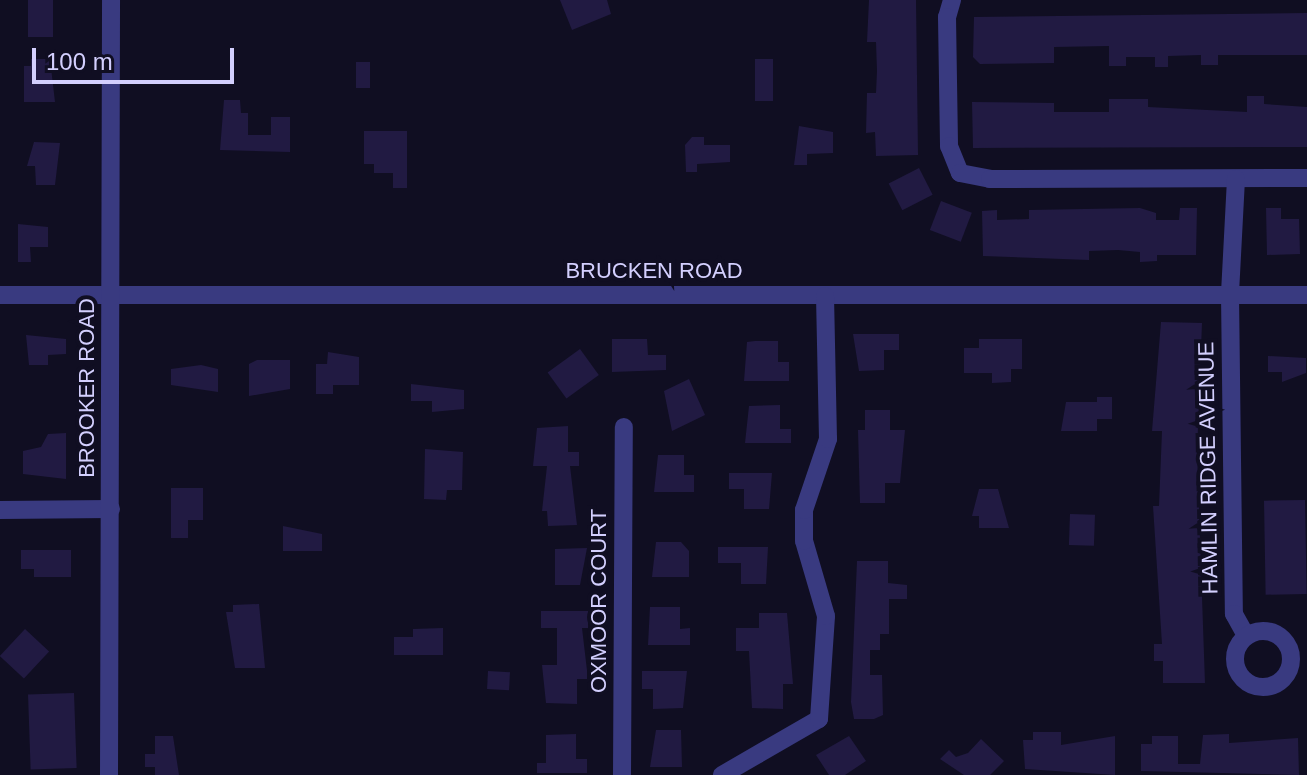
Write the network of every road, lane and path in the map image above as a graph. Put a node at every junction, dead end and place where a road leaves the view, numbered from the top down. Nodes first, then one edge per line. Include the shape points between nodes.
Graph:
1 (111, 0) edge
2 (952, 0) edge
3 (1307, 178) edge
4 (1236, 179) junction
5 (111, 293) junction
6 (0, 295) edge
7 (1230, 295) junction
8 (1307, 295) edge
9 (825, 296) junction
10 (624, 427) dead end
11 (111, 509) junction
12 (0, 510) edge
13 (1246, 636) dead end
14 (109, 775) edge
15 (622, 775) edge
16 (722, 775) edge

1 - 5 street, BROOKER ROAD
2 - 4 street via 947,17 949,146 960,173 990,179
3 - 4 street
4 - 7 street, HAMLIN RIDGE AVENUE
5 - 6 street, BRUCKEN ROAD
5 - 9 street, BRUCKEN ROAD
5 - 11 street, BROOKER ROAD
7 - 8 street, BRUCKEN ROAD
7 - 9 street, BRUCKEN ROAD
7 - 13 street, HAMLIN RIDGE AVENUE via 1234,614
9 - 16 street via 828,439 804,510 804,541 826,616 819,719
10 - 15 street, OXMOOR COURT
11 - 12 street
11 - 14 street, BROOKER ROAD

